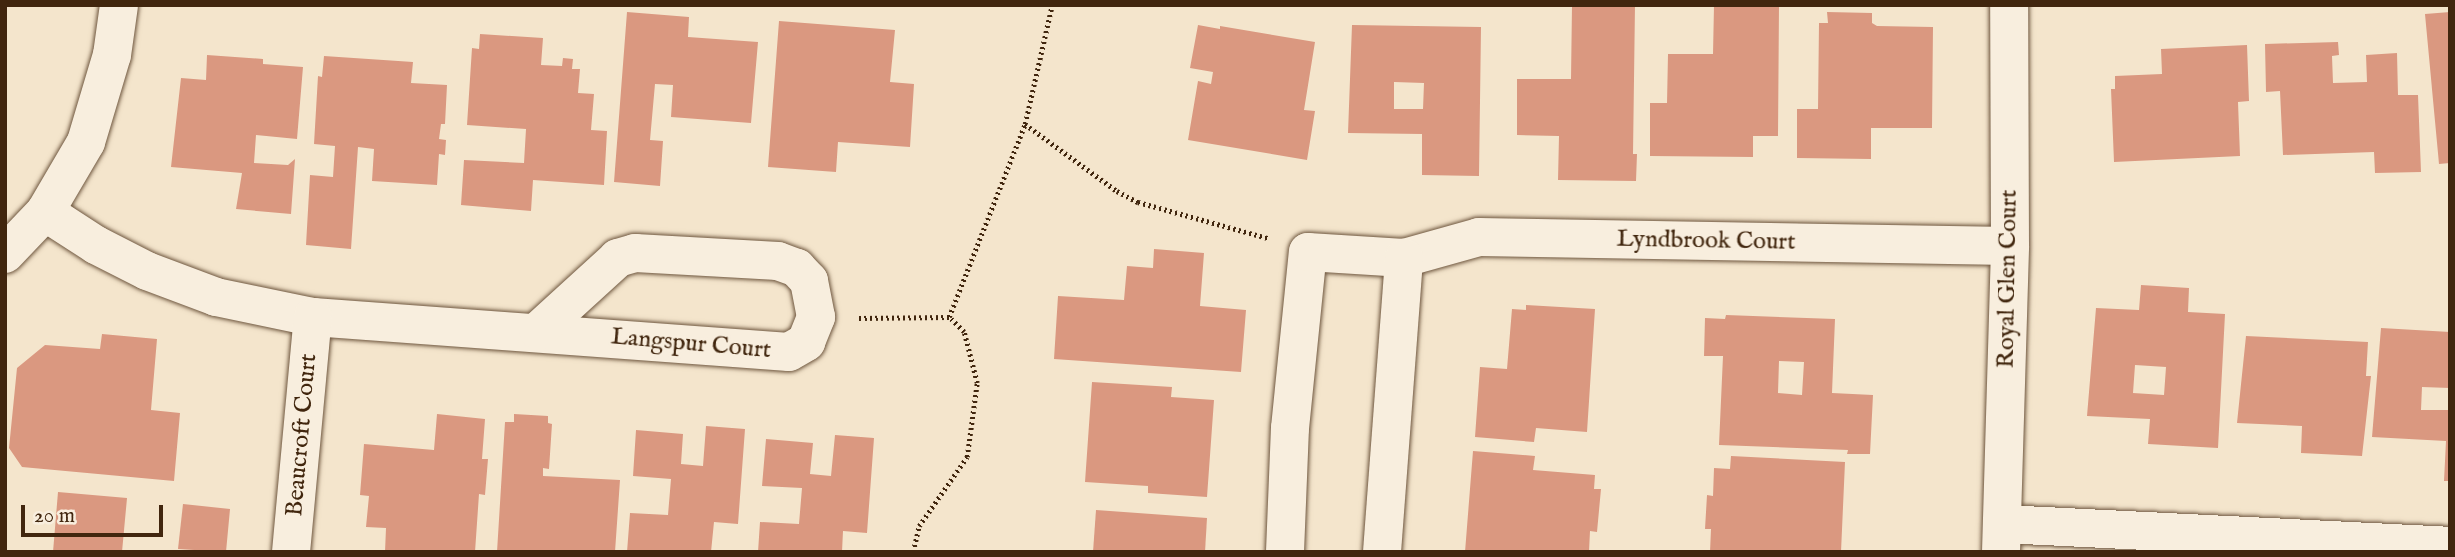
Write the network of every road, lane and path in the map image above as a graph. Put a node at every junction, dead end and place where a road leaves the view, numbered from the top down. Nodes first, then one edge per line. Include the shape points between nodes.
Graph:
1 (119, 5) edge
2 (1052, 5) edge
3 (2009, 5) edge
4 (1026, 124) junction
5 (45, 212) junction
6 (2010, 246) junction
7 (1308, 252) junction
8 (5, 254) edge
9 (1404, 258) junction
10 (313, 317) junction
11 (816, 317) junction
12 (949, 317) junction
13 (538, 331) junction
14 (2002, 538) edge
15 (2450, 546) edge
16 (291, 552) edge
17 (913, 552) edge
18 (1285, 552) edge
19 (1382, 552) edge

1 - 5 street via 112,55 86,142
2 - 4 path
3 - 6 street, Royal Glen Court
4 - 7 path via 1138,202
4 - 12 path
5 - 8 street
5 - 10 street, Langspur Court via 147,271 216,297
6 - 9 street, Lyndbrook Court via 1479,237
6 - 14 street, Royal Glen Court
7 - 9 street, Lyndbrook Court
7 - 18 street via 1290,428
9 - 19 street
10 - 13 street, Langspur Court
10 - 16 street, Beaucroft Court
11 - 12 path
11 - 13 street, Langspur Court via 806,342 789,352
11 - 13 street via 809,281 797,268 778,261 635,253 618,258
12 - 17 path via 964,332 977,383 967,457 919,526
14 - 15 street

